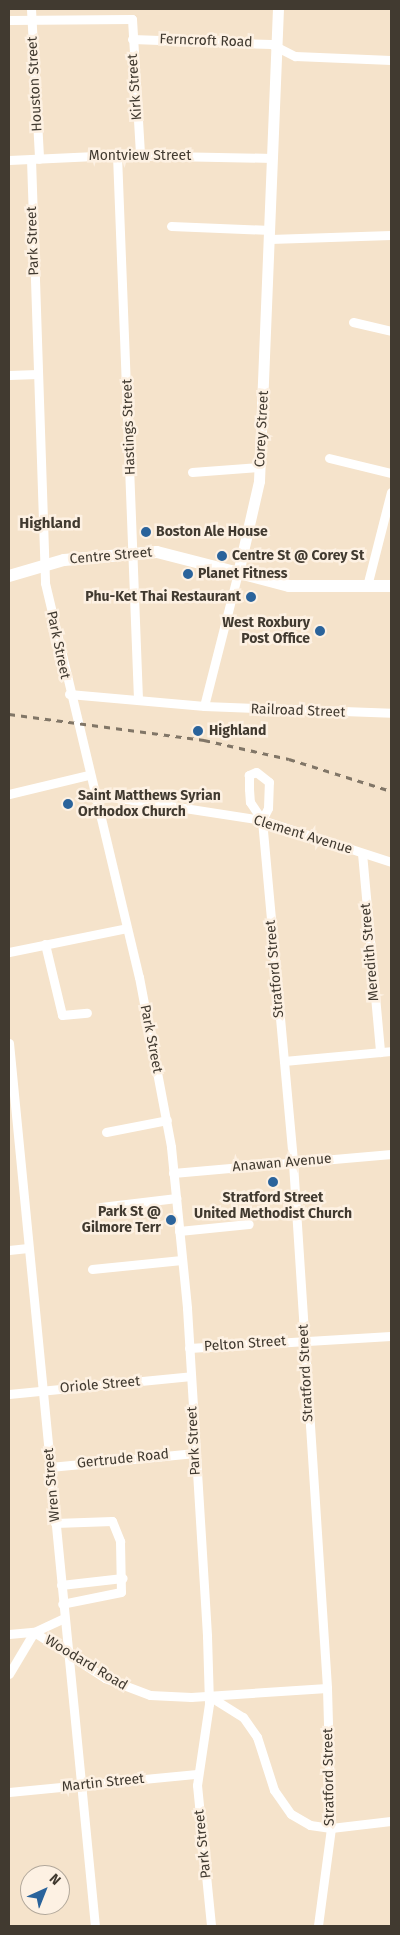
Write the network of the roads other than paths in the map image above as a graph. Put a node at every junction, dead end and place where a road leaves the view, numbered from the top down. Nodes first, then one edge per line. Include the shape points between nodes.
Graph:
1 (31, 9) edge
2 (278, 9) edge
3 (9, 20) edge
4 (31, 20) junction
5 (132, 39) junction
6 (278, 49) junction
7 (391, 60) edge
8 (117, 155) junction
9 (140, 155) junction
10 (272, 158) junction
11 (35, 159) junction
12 (9, 160) edge
13 (170, 226) dead end
14 (270, 235) junction
15 (391, 235) edge
16 (353, 322) dead end
17 (391, 331) edge
18 (38, 374) junction
19 (9, 375) edge
20 (329, 458) dead end
21 (260, 466) junction
22 (192, 472) dead end
23 (391, 473) edge
24 (391, 492) edge
25 (132, 552) junction
26 (44, 563) junction
27 (238, 573) junction
28 (9, 576) edge
29 (367, 586) junction
30 (391, 586) edge
31 (69, 694) junction
32 (138, 700) junction
33 (204, 706) junction
34 (391, 713) edge
35 (88, 774) junction
36 (9, 794) edge
37 (94, 798) junction
38 (262, 820) junction
39 (362, 853) junction
40 (391, 862) edge
41 (127, 928) junction
42 (46, 944) junction
43 (9, 952) edge
44 (87, 1013) dead end
45 (9, 1043) edge
46 (391, 1051) edge
47 (380, 1052) junction
48 (284, 1061) junction
49 (167, 1120) junction
50 (106, 1132) dead end
51 (391, 1154) edge
52 (293, 1163) junction
53 (174, 1173) junction
54 (176, 1198) junction
55 (101, 1207) dead end
56 (249, 1224) dead end
57 (180, 1231) junction
58 (28, 1248) junction
59 (9, 1250) edge
60 (182, 1260) junction
61 (92, 1269) dead end
62 (391, 1336) edge
63 (304, 1340) junction
64 (189, 1348) junction
65 (191, 1376) junction
66 (42, 1390) junction
67 (9, 1394) edge
68 (195, 1453) junction
69 (50, 1467) junction
70 (55, 1523) junction
71 (123, 1578) junction
72 (61, 1585) junction
73 (62, 1604) junction
74 (64, 1618) junction
75 (34, 1632) junction
76 (9, 1634) edge
77 (70, 1651) junction
78 (9, 1674) edge
79 (327, 1688) junction
80 (209, 1696) junction
81 (197, 1774) junction
82 (82, 1785) junction
83 (9, 1792) edge
84 (391, 1821) edge
85 (330, 1828) junction
86 (95, 1926) edge
87 (211, 1926) edge
88 (318, 1926) edge

1 - 4 street, Houston Street
2 - 6 street, Corey Street
3 - 4 street
4 - 5 street, Kirk Street via 132,19
4 - 11 street, Houston Street
5 - 6 street, Ferncroft Road via 271,44
5 - 9 street, Kirk Street
6 - 7 street, Ferncroft Road via 302,56
6 - 10 street, Corey Street
8 - 9 street, Montview Street
8 - 11 street, Montview Street
8 - 25 street, Hastings Street
9 - 10 street, Montview Street
10 - 14 street, Corey Street
11 - 12 street, Montview Street
11 - 18 street, Park Street
13 - 14 street
14 - 15 street
14 - 21 street, Corey Street
16 - 17 street
18 - 19 street
18 - 26 street, Park Street
20 - 23 street
21 - 22 street
21 - 27 street, Corey Street
24 - 29 street
25 - 26 main road, Centre Street
25 - 27 main road, Centre Street via 172,553
25 - 32 street, Hastings Street
26 - 28 main road, Centre Street
26 - 31 street, Park Street
27 - 29 main road, Centre Street via 289,586
27 - 33 street, Corey Street
29 - 30 main road, Centre Street
31 - 32 street
31 - 35 street, Park Street
32 - 33 street
33 - 34 street, Railroad Street
35 - 36 street
35 - 37 street, Park Street
37 - 38 street, Clement Avenue via 113,797
37 - 41 street, Park Street
38 - 38 street, Stratford Street via 250,802 249,775 256,772 268,782 268,808
38 - 39 street, Clement Avenue
38 - 48 street, Stratford Street
39 - 40 street, Clement Avenue
39 - 47 street, Meredith Street
41 - 42 street
41 - 49 street, Park Street
42 - 43 street
42 - 44 street via 62,1015
45 - 58 street, Wren Street
46 - 47 street
47 - 48 street
48 - 52 street, Stratford Street
49 - 50 street
49 - 53 street, Park Street
51 - 52 street, Anawan Avenue
52 - 53 street, Anawan Avenue
52 - 63 street, Stratford Street
53 - 54 street, Park Street
54 - 55 street
54 - 57 street, Park Street
56 - 57 street
57 - 60 street, Park Street
58 - 59 street
58 - 66 street, Wren Street
60 - 61 street
60 - 64 street, Park Street
62 - 63 street, Pelton Street
63 - 64 street, Pelton Street
63 - 79 street, Stratford Street
64 - 65 street, Park Street
65 - 66 street, Oriole Street
65 - 68 street, Park Street
66 - 67 street, Oriole Street
66 - 69 street, Wren Street
68 - 69 street, Gertrude Road
68 - 80 street, Park Street
69 - 70 street, Wren Street
70 - 71 street via 112,1521 120,1541
70 - 72 street, Wren Street
71 - 72 street
71 - 73 street via 118,1594
72 - 73 street, Wren Street
73 - 74 street, Wren Street
74 - 75 street
74 - 77 street, Wren Street
75 - 76 street, Woodard Road
75 - 77 street, Woodard Road
75 - 78 street
77 - 80 street, Woodard Road via 128,1689 171,1697
77 - 82 street, Wren Street
79 - 80 street, Woodard Road
79 - 85 street, Stratford Street
80 - 81 street, Park Street
80 - 85 street via 242,1717 257,1737 274,1790 291,1814 310,1825
81 - 82 street, Martin Street
81 - 87 street, Park Street
82 - 83 street, Martin Street
82 - 86 street, Wren Street
84 - 85 street
85 - 88 street, Stratford Street

